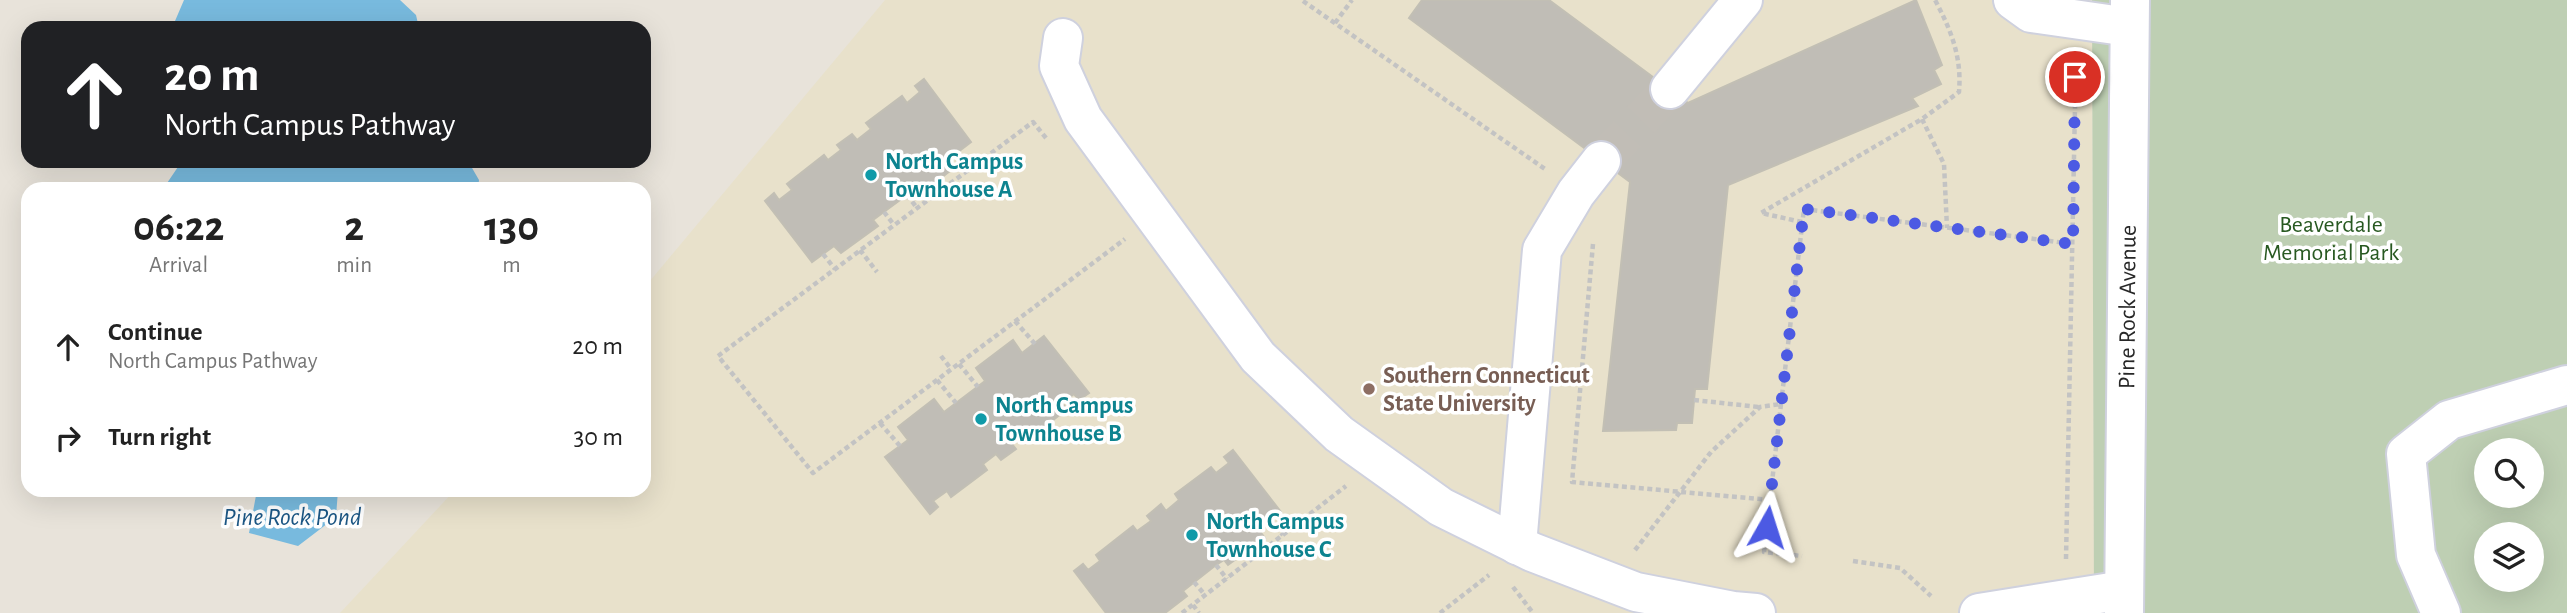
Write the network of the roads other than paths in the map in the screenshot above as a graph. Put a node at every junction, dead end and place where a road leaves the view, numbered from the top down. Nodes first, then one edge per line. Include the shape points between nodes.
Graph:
1 (1743, 0) edge
2 (2013, 0) edge
3 (2130, 14) edge
4 (1063, 38) dead end
5 (1670, 89) tunnel mouth
6 (1601, 160) tunnel mouth
7 (2567, 385) edge
8 (1517, 545) junction
9 (2124, 602) edge
10 (1756, 613) edge
11 (1979, 613) edge
12 (2441, 613) edge

1 - 5 street
2 - 3 street via 2031,13 2076,22
3 - 9 street, Pine Rock Avenue
4 - 8 street via 1059,65 1083,118 1258,357 1339,434 1441,507
6 - 8 street via 1542,250
7 - 12 street via 2449,420 2406,454 2416,555
8 - 10 street via 1620,586
9 - 11 street via 2065,601

